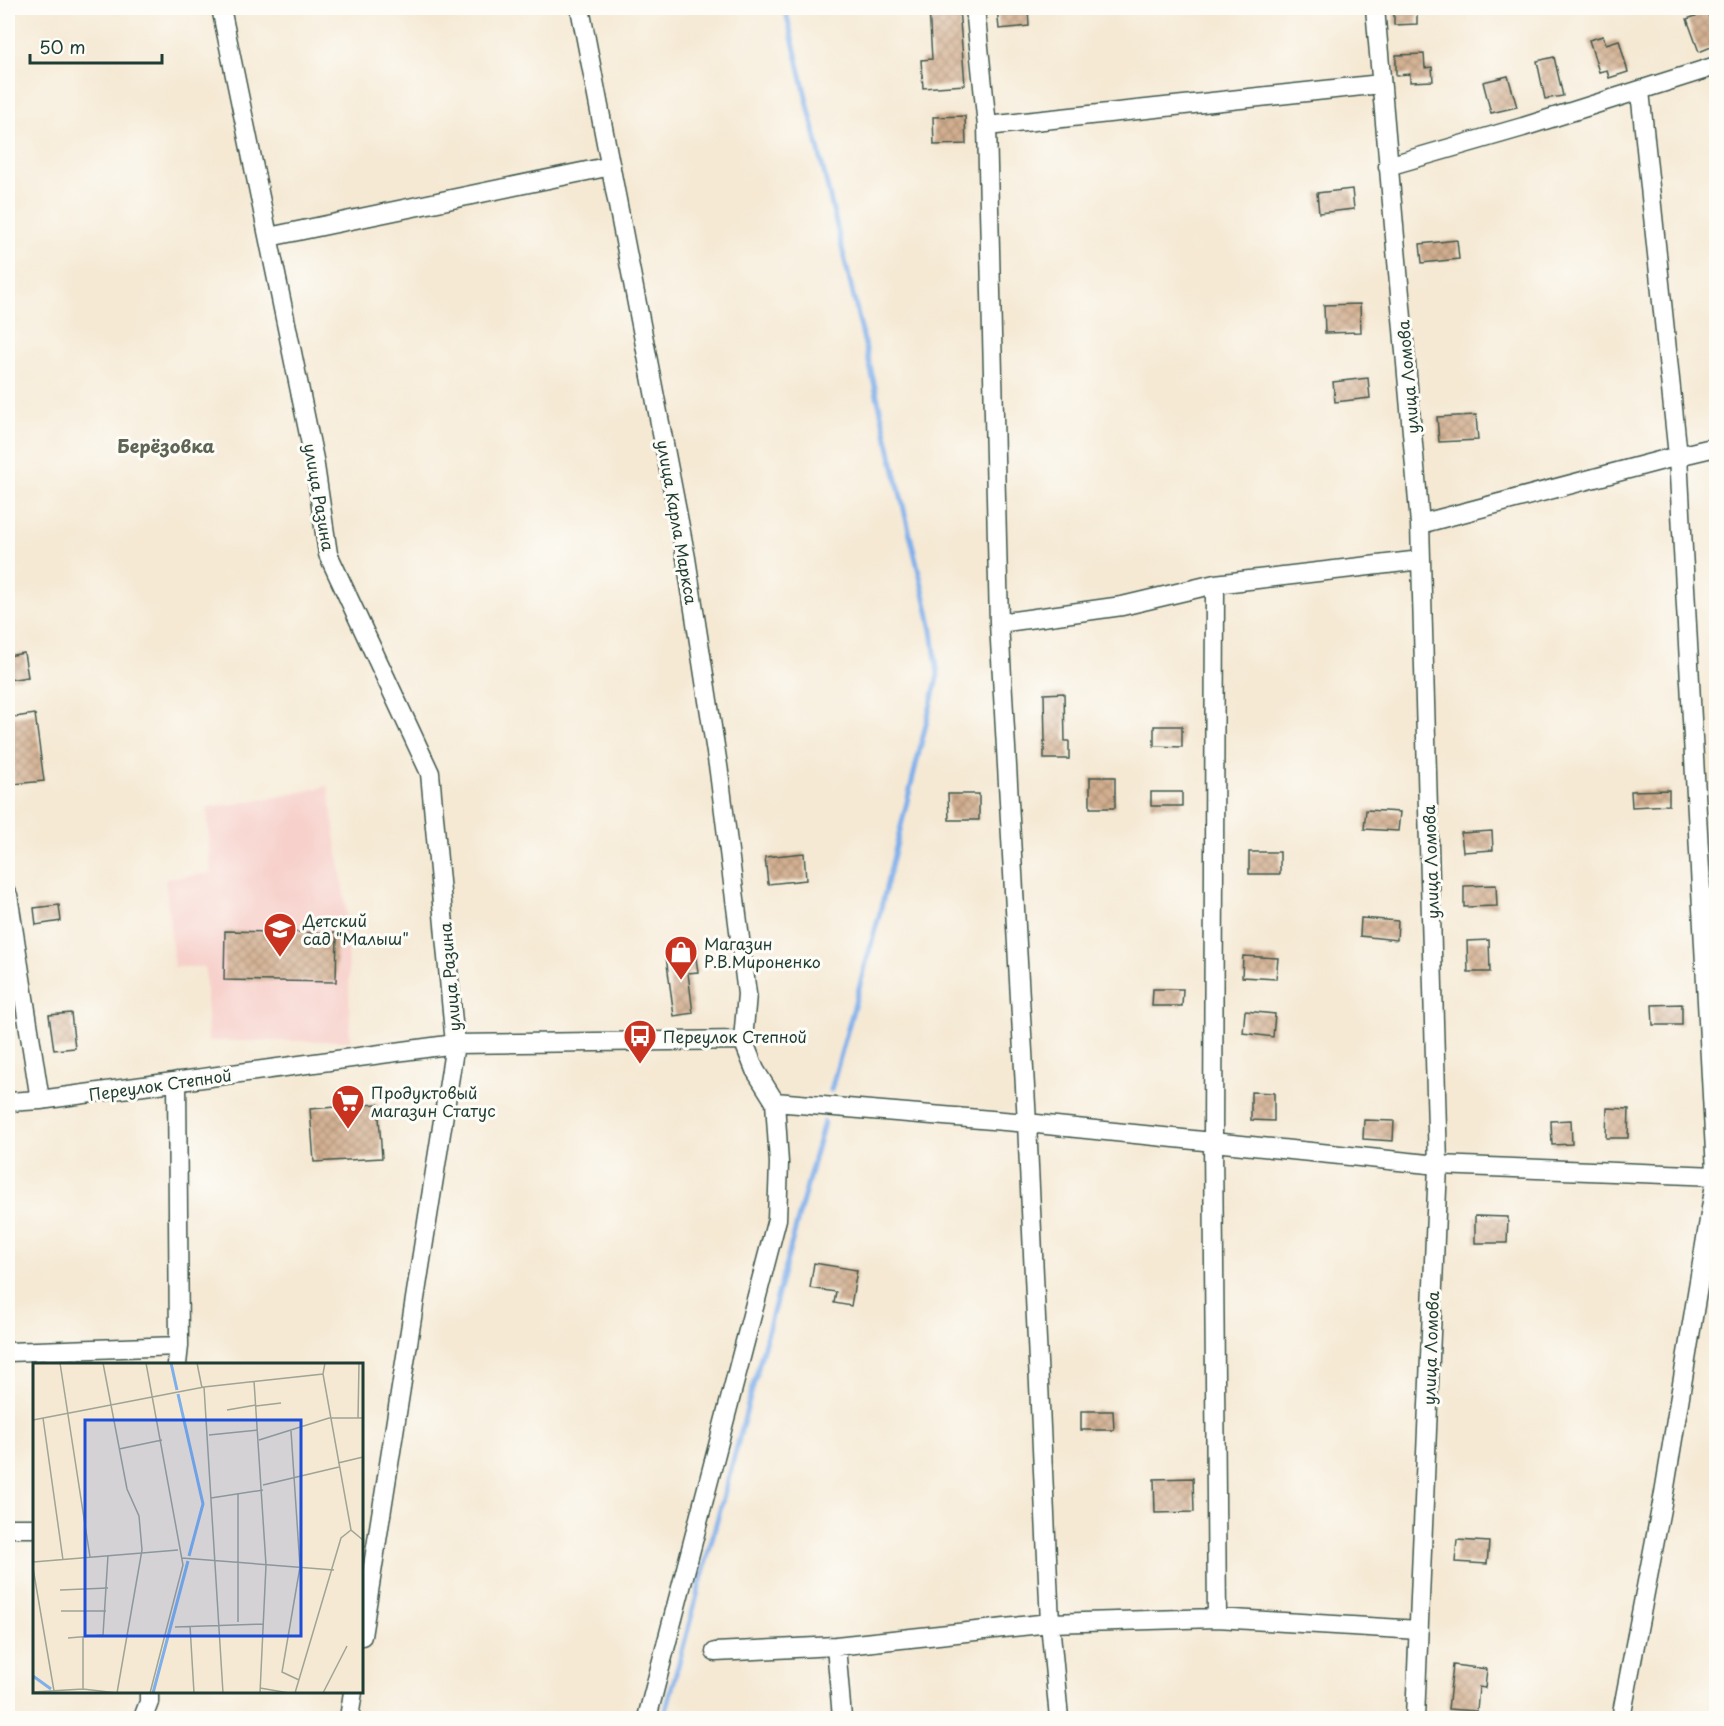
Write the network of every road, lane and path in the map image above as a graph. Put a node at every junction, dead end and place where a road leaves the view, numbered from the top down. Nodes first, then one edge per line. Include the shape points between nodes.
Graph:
1 (221, 8) edge
2 (579, 8) edge
3 (975, 8) edge
4 (1375, 8) edge
5 (1716, 66) edge
6 (1381, 84) junction
7 (1640, 91) junction
8 (987, 126) junction
9 (611, 166) junction
10 (1388, 166) junction
11 (268, 237) junction
12 (1716, 447) edge
13 (1678, 456) junction
14 (1420, 524) junction
15 (1421, 560) junction
16 (1215, 584) junction
17 (999, 623) junction
18 (8, 895) edge
19 (743, 1041) junction
20 (455, 1044) junction
21 (177, 1081) junction
22 (40, 1100) junction
23 (8, 1102) edge
24 (775, 1102) junction
25 (1027, 1123) junction
26 (1213, 1142) junction
27 (1438, 1165) junction
28 (1716, 1171) edge
29 (1716, 1177) edge
30 (179, 1346) junction
31 (8, 1352) edge
32 (177, 1363) edge
33 (8, 1527) edge
34 (33, 1528) edge
35 (1217, 1618) junction
36 (1050, 1623) junction
37 (363, 1630) edge
38 (1419, 1630) junction
39 (836, 1646) junction
40 (715, 1652) dead end
41 (149, 1693) edge
42 (353, 1693) edge
43 (143, 1719) edge
44 (349, 1719) edge
45 (647, 1719) edge
46 (842, 1719) edge
47 (1059, 1719) edge
48 (1415, 1719) edge
49 (1621, 1719) edge

1 - 11 street, улица Разина
2 - 9 street, улица Карла Маркса
3 - 8 street
4 - 6 street, улица Ломова
5 - 7 street
6 - 8 street
6 - 10 street, улица Ломова
7 - 10 street
7 - 13 street
8 - 17 street
9 - 11 street
9 - 19 street, улица Карла Маркса via 686,558 717,761 747,994
10 - 14 street, улица Ломова
11 - 20 street, улица Разина via 314,459 328,554 430,773
12 - 13 street
13 - 14 street
13 - 28 street
14 - 15 street, улица Ломова
15 - 16 street
15 - 27 street, улица Ломова
16 - 17 street via 1122,606
16 - 26 street
17 - 25 street
18 - 22 street
19 - 20 street, Переулок Степной
19 - 24 street
20 - 21 street, Переулок Степной
20 - 37 street, улица Разина
21 - 22 street, Переулок Степной
21 - 30 street
22 - 23 street, Переулок Степной
24 - 25 street
24 - 45 street via 777,1219
25 - 26 street
25 - 36 street
26 - 27 street
26 - 35 street
27 - 29 street
27 - 38 street, улица Ломова
29 - 49 street via 1664,1493
30 - 31 street
30 - 32 street
33 - 34 street
35 - 36 street
35 - 38 street
36 - 39 street
36 - 47 street
38 - 48 street, улица Ломова
39 - 40 street
39 - 46 street
41 - 43 street
42 - 44 street

